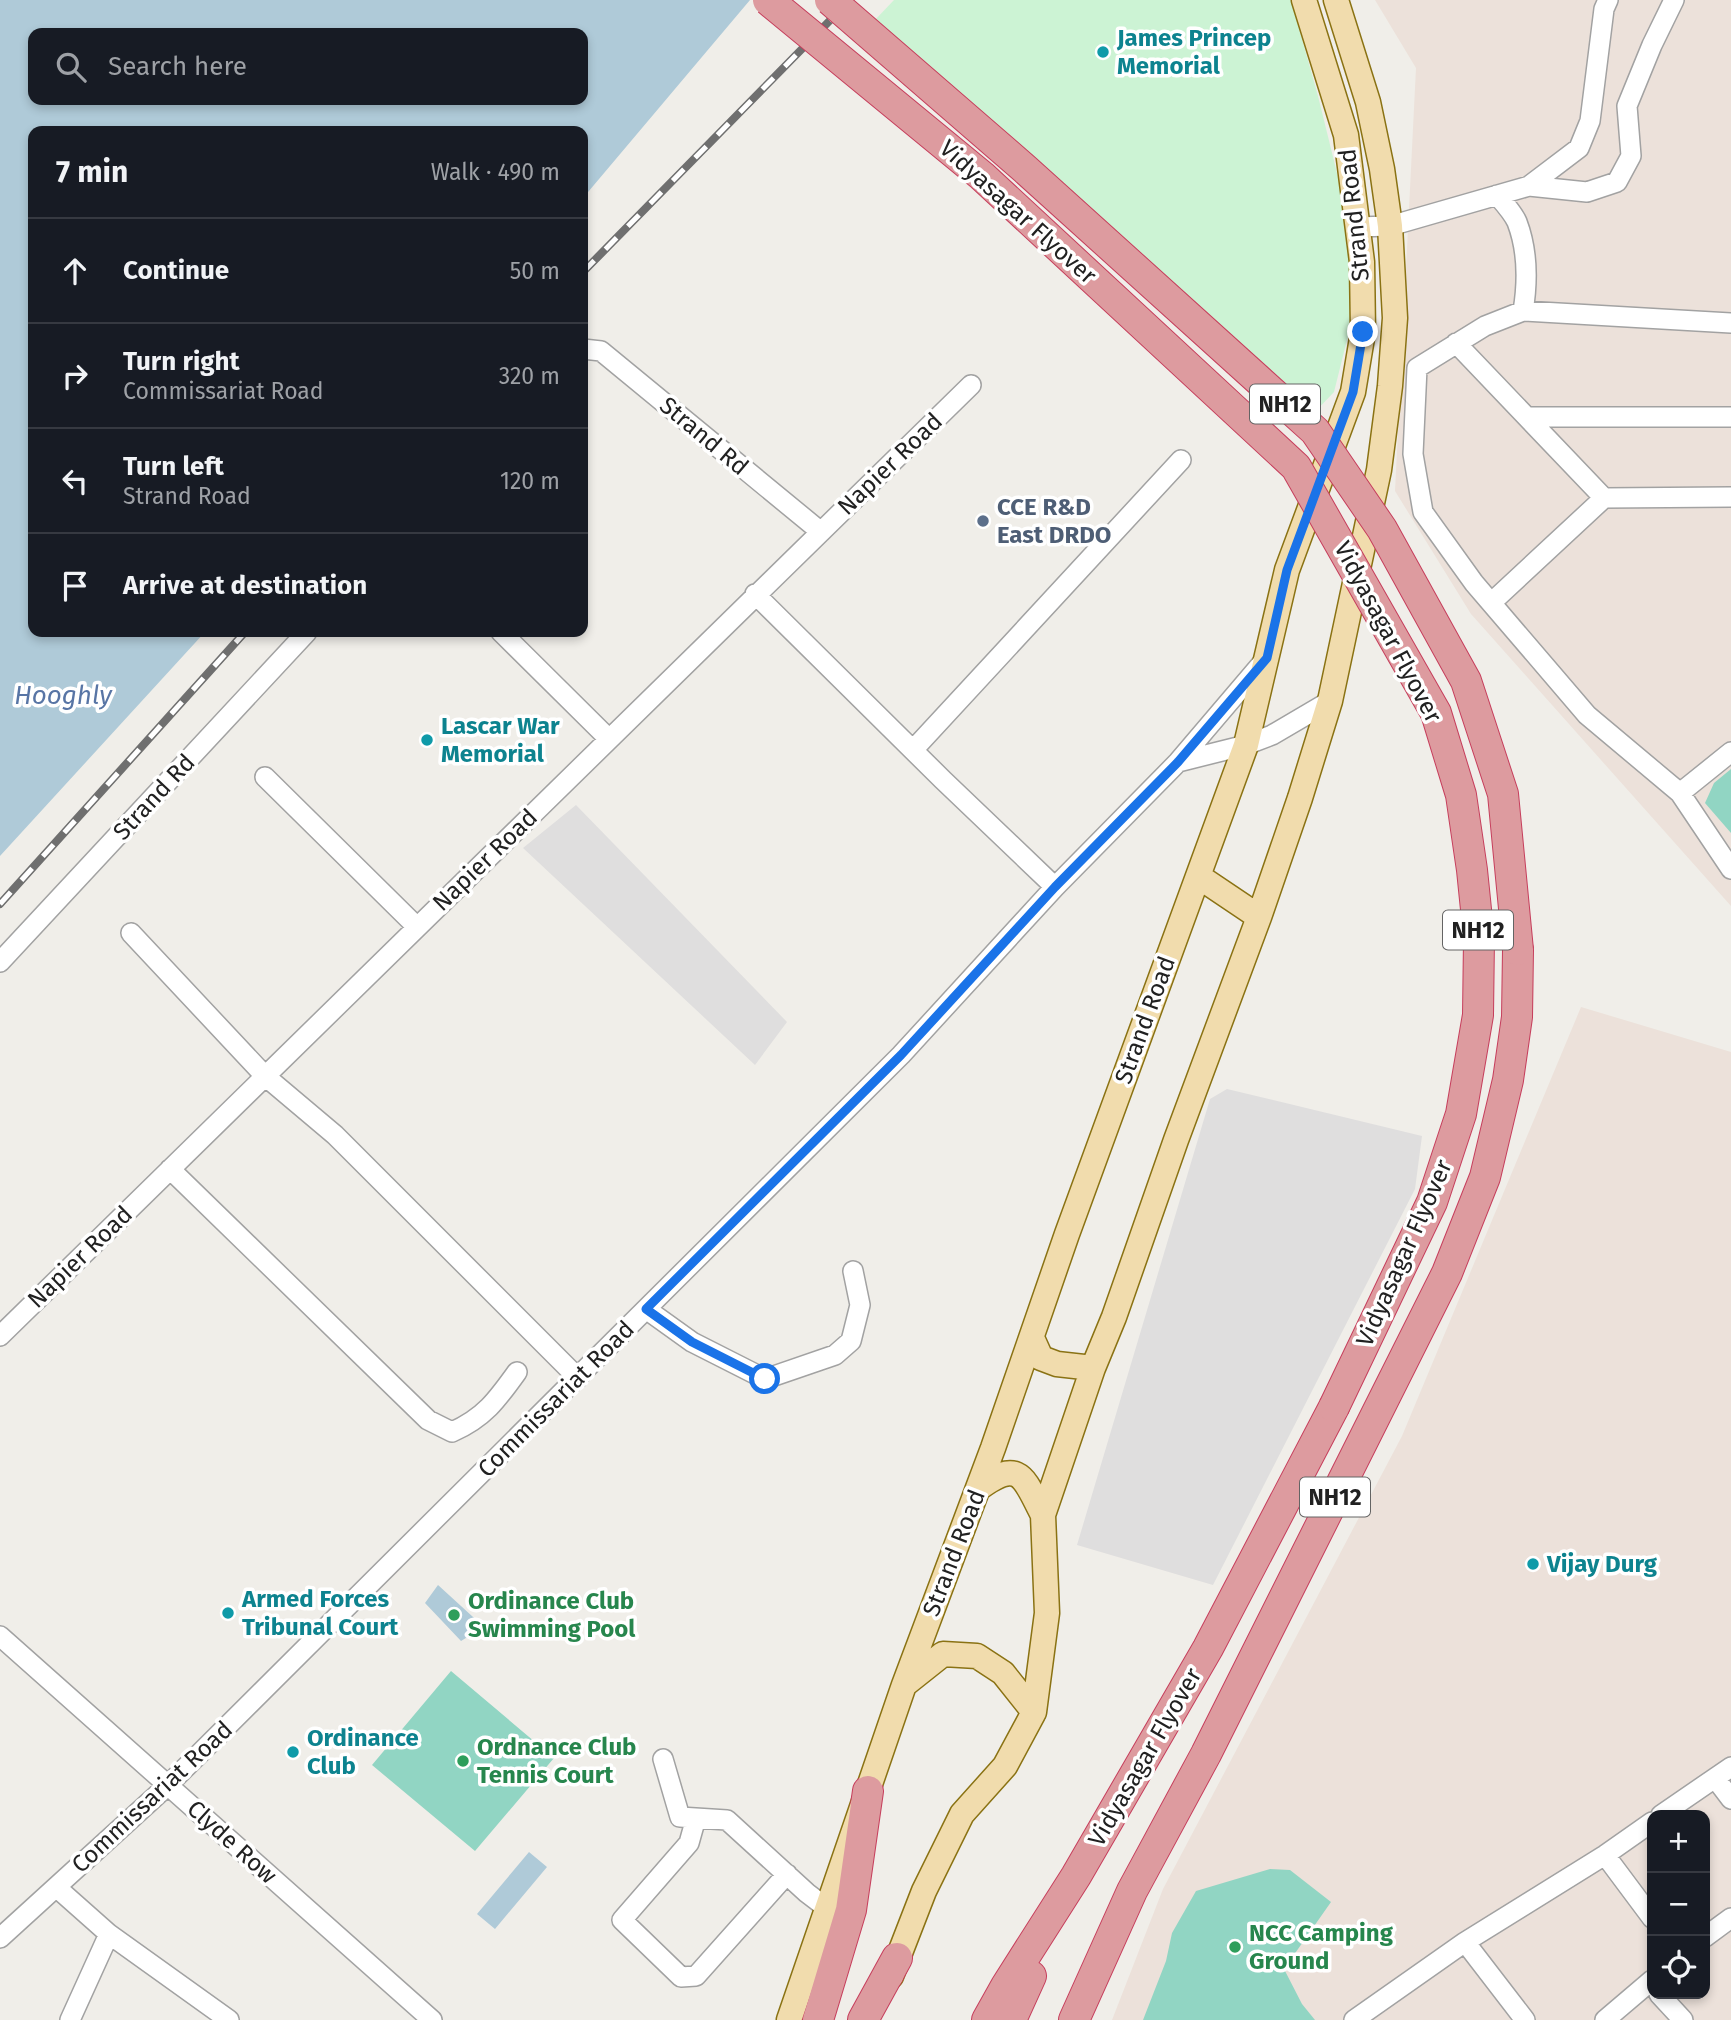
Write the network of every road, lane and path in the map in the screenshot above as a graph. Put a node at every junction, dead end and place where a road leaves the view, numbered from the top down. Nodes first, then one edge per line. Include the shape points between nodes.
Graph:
1 (768, 0) edge
2 (830, 0) edge
3 (1304, 0) edge
4 (1336, 0) edge
5 (1608, 0) edge
6 (1674, 0) edge
7 (1529, 186) junction
8 (1497, 195) junction
9 (1390, 226) junction
10 (1357, 227) junction
11 (1523, 311) junction
12 (1731, 323) edge
13 (1456, 343) junction
14 (588, 350) edge
15 (971, 385) dead end
16 (1528, 416) junction
17 (1731, 417) edge
18 (1181, 460) dead end
19 (1731, 497) edge
20 (1604, 498) junction
21 (821, 532) junction
22 (755, 594) junction
23 (1491, 603) junction
24 (302, 637) edge
25 (506, 637) edge
26 (1267, 658) junction
27 (1330, 701) junction
28 (609, 739) junction
29 (1246, 745) junction
30 (913, 750) junction
31 (1731, 752) edge
32 (1178, 762) junction
33 (265, 776) dead end
34 (1680, 793) junction
35 (1731, 869) edge
36 (1198, 876) junction
37 (1055, 887) junction
38 (1259, 917) junction
39 (417, 927) junction
40 (131, 933) dead end
41 (0, 962) edge
42 (265, 1076) junction
43 (170, 1169) junction
44 (853, 1271) dead end
45 (646, 1309) junction
46 (2, 1329) edge
47 (1031, 1338) junction
48 (1093, 1368) junction
49 (517, 1372) dead end
50 (578, 1378) junction
51 (979, 1488) junction
52 (1043, 1515) junction
53 (0, 1636) edge
54 (904, 1685) junction
55 (1034, 1712) junction
56 (663, 1759) dead end
57 (1723, 1772) edge
58 (168, 1785) junction
59 (868, 1791) junction
60 (1731, 1799) edge
61 (1668, 1810) edge
62 (696, 1818) junction
63 (1647, 1826) edge
64 (1605, 1855) junction
65 (787, 1874) junction
66 (1076, 1876) junction
67 (56, 1887) junction
68 (828, 1909) junction
69 (1647, 1911) edge
70 (1731, 1918) edge
71 (109, 1934) junction
72 (1706, 1936) edge
73 (0, 1938) edge
74 (1465, 1942) junction
75 (897, 1958) junction
76 (1647, 1989) edge
77 (1665, 1999) edge
78 (71, 2020) edge
79 (229, 2020) edge
80 (432, 2020) edge
81 (789, 2020) edge
82 (818, 2020) edge
83 (863, 2020) edge
84 (878, 2020) edge
85 (987, 2020) edge
86 (1012, 2020) edge
87 (1074, 2020) edge
88 (1354, 2020) edge
89 (1525, 2020) edge
90 (1605, 2020) edge
91 (1682, 2020) edge

1 - 66 highway, Vidyasagar Flyover / NH12, bridge via 982,176 1296,467 1436,713 1461,796 1479,939 1478,1015 1461,1114 1432,1202 1334,1407 1208,1648
2 - 87 highway, Vidyasagar Flyover / NH12, bridge via 1026,169 1315,431 1382,529 1466,681 1503,794 1518,950 1517,1017 1508,1080 1485,1177 1447,1273 1206,1754 1132,1891
3 - 10 main road, Strand Road via 1346,135
4 - 9 main road, Strand Road via 1368,102
5 - 7 street via 1590,121 1580,148
6 - 7 street via 1627,106 1630,156 1617,182 1587,192
7 - 8 street
8 - 9 street
8 - 11 street via 1516,221 1526,259
9 - 10 street
9 - 27 main road, Strand Road via 1395,318 1390,386 1379,470
10 - 26 main road, Strand Road via 1363,332 1353,392 1287,570
11 - 12 street
11 - 13 street
13 - 16 street
13 - 23 street via 1417,368 1413,454 1423,512
14 - 21 street, Strand Rd via 601,351
15 - 21 street, Napier Road
16 - 17 street
16 - 20 street
18 - 30 street
19 - 20 street
20 - 23 street
21 - 22 street, Napier Road
22 - 28 street, Napier Road
22 - 30 street
23 - 34 street via 1587,715
24 - 41 street, Strand Rd
25 - 28 street
26 - 29 main road, Strand Road
26 - 32 street, Commissariat Road
27 - 29 street
27 - 38 main road, Strand Road
28 - 39 street, Napier Road
29 - 32 street
29 - 36 main road, Strand Road
30 - 37 street
31 - 34 street
32 - 37 street, Commissariat Road
33 - 39 street
34 - 35 street
36 - 38 main road
36 - 47 main road, Strand Road
37 - 45 street, Commissariat Road via 901,1055
38 - 48 main road, Strand Road
39 - 42 street, Napier Road
40 - 42 street
42 - 43 street, Napier Road
42 - 50 street via 335,1135
43 - 46 street, Napier Road
43 - 49 street via 428,1420 452,1432 471,1423 492,1405
44 - 45 street via 860,1305 851,1341 835,1355 765,1379 692,1342
45 - 50 street, Commissariat Road
47 - 48 main road via 1041,1358
47 - 51 main road, Strand Road
48 - 52 main road, Strand Road
50 - 58 street, Commissariat Road
51 - 52 main road via 997,1475 1015,1473 1023,1478
51 - 54 main road, Strand Road
52 - 55 main road, Strand Road via 1046,1613
53 - 58 street, Clyde Row
54 - 55 main road via 943,1654 977,1656 1003,1673
54 - 59 main road, Strand Road
55 - 75 main road, Strand Road via 1005,1766 962,1814
56 - 62 street via 680,1817
57 - 60 street
57 - 61 street
58 - 67 street, Commissariat Road
58 - 80 street, Clyde Row
59 - 68 main road, Strand Road
59 - 82 highway via 851,1910
62 - 65 street via 727,1820
62 - 65 street via 689,1843 622,1920 681,1977 696,1976
63 - 64 street
64 - 69 street
64 - 74 street
65 - 68 street
66 - 85 highway, Vidyasagar Flyover / NH12
66 - 86 highway
67 - 71 street
67 - 73 street, Commissariat Road
68 - 81 main road, Strand Road
70 - 72 street
71 - 78 street
71 - 79 street
74 - 88 street
74 - 89 street
75 - 83 highway
75 - 84 main road, Strand Road
76 - 90 street
77 - 91 street

